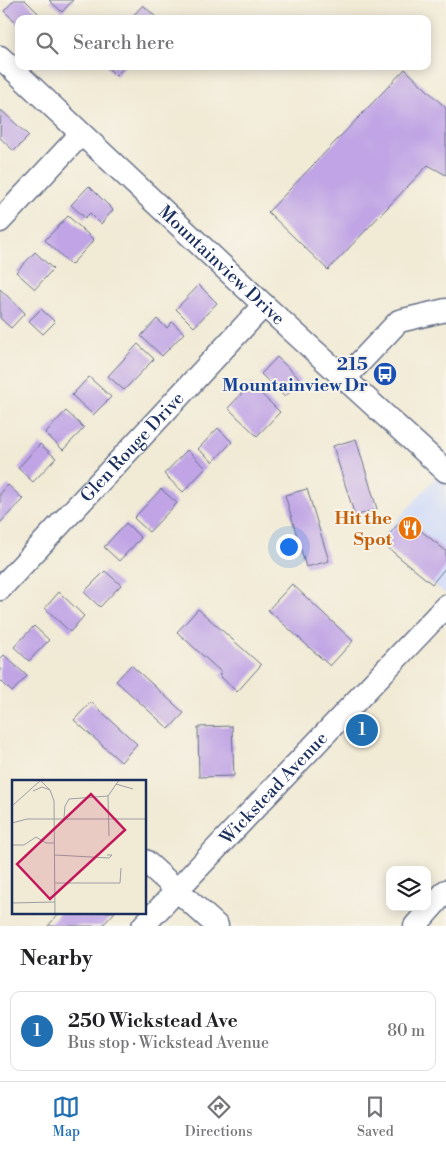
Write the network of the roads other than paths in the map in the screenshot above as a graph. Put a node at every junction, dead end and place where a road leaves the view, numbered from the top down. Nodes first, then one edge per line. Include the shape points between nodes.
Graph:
1 (0, 57) edge
2 (81, 134) junction
3 (0, 221) edge
4 (264, 305) junction
5 (446, 310) edge
6 (346, 377) junction
7 (446, 471) edge
8 (0, 589) edge
9 (446, 606) edge
10 (146, 862) edge
11 (177, 889) junction
12 (446, 891) edge
13 (143, 926) edge
14 (218, 926) edge
15 (415, 926) edge

1 - 2 street, Mountainview Drive
2 - 3 street
2 - 4 street, Mountainview Drive
4 - 6 street, Mountainview Drive
4 - 8 street, Glen Rouge Drive
5 - 6 street via 399,321
6 - 7 street, Mountainview Drive
9 - 11 street, Wickstead Avenue
10 - 11 street
11 - 13 street, Wickstead Avenue
11 - 14 street
12 - 15 street

